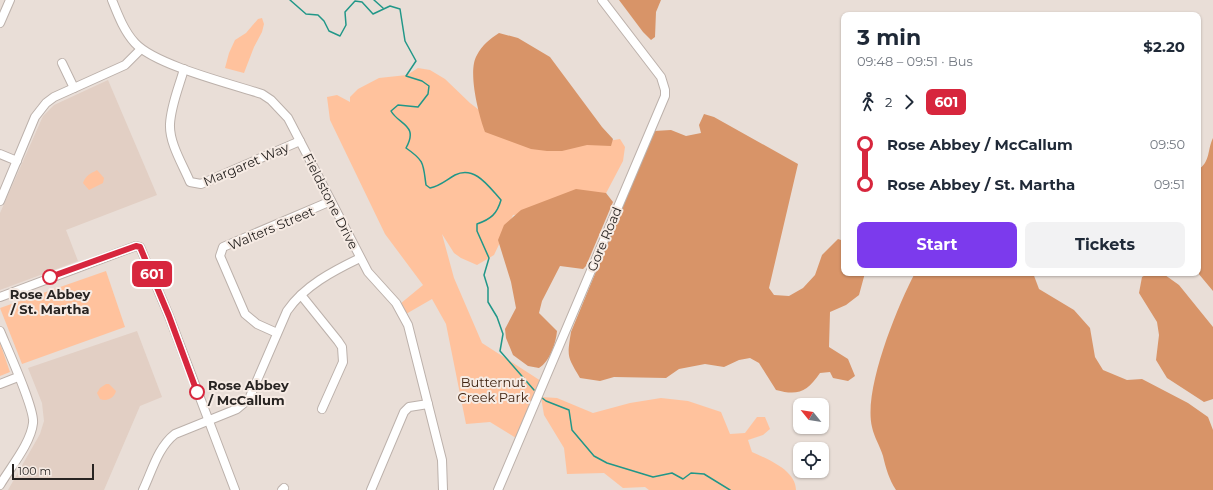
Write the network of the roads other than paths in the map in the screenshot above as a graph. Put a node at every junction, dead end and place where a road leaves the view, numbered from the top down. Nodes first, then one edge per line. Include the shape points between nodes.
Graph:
1 (10, 0) edge
2 (112, 0) edge
3 (602, 0) edge
4 (0, 23) edge
5 (141, 49) junction
6 (62, 63) dead end
7 (184, 69) junction
8 (74, 88) junction
9 (300, 141) junction
10 (0, 154) edge
11 (17, 162) junction
12 (0, 201) edge
13 (332, 201) junction
14 (360, 258) junction
15 (301, 295) junction
16 (0, 297) edge
17 (0, 331) edge
18 (277, 333) junction
19 (18, 378) junction
20 (0, 384) edge
21 (428, 404) junction
22 (322, 409) dead end
23 (208, 421) junction
24 (0, 485) edge
25 (143, 490) edge
26 (235, 490) edge
27 (371, 490) edge
28 (443, 490) edge
29 (498, 490) edge

1 - 4 street
2 - 5 street, Fieldstone Drive via 126,32
3 - 29 street, Gore Road via 662,77 665,96
5 - 7 street, Fieldstone Drive
5 - 8 street via 125,65
6 - 8 street
7 - 9 street, Fieldstone Drive via 262,94 280,108
7 - 9 street, Margaret Way via 170,124 172,140 190,182 201,184
8 - 11 street via 54,97 40,109
9 - 13 street, Fieldstone Drive
10 - 11 street
11 - 12 street
13 - 14 street, Fieldstone Drive
13 - 18 street, Walters Street via 224,247 221,251 220,256 245,314 257,324
14 - 15 street via 312,284
14 - 21 street, Fieldstone Drive via 368,272 396,303 408,325
15 - 18 street via 287,311
15 - 22 street via 342,347 343,362
16 - 23 street via 136,246 140,247
17 - 19 street
18 - 23 street via 249,399 238,409
19 - 20 street
19 - 24 street via 33,423 28,438
21 - 27 street via 409,407 404,412
21 - 28 street, Fieldstone Drive via 442,460
23 - 25 street via 169,438
23 - 26 street

